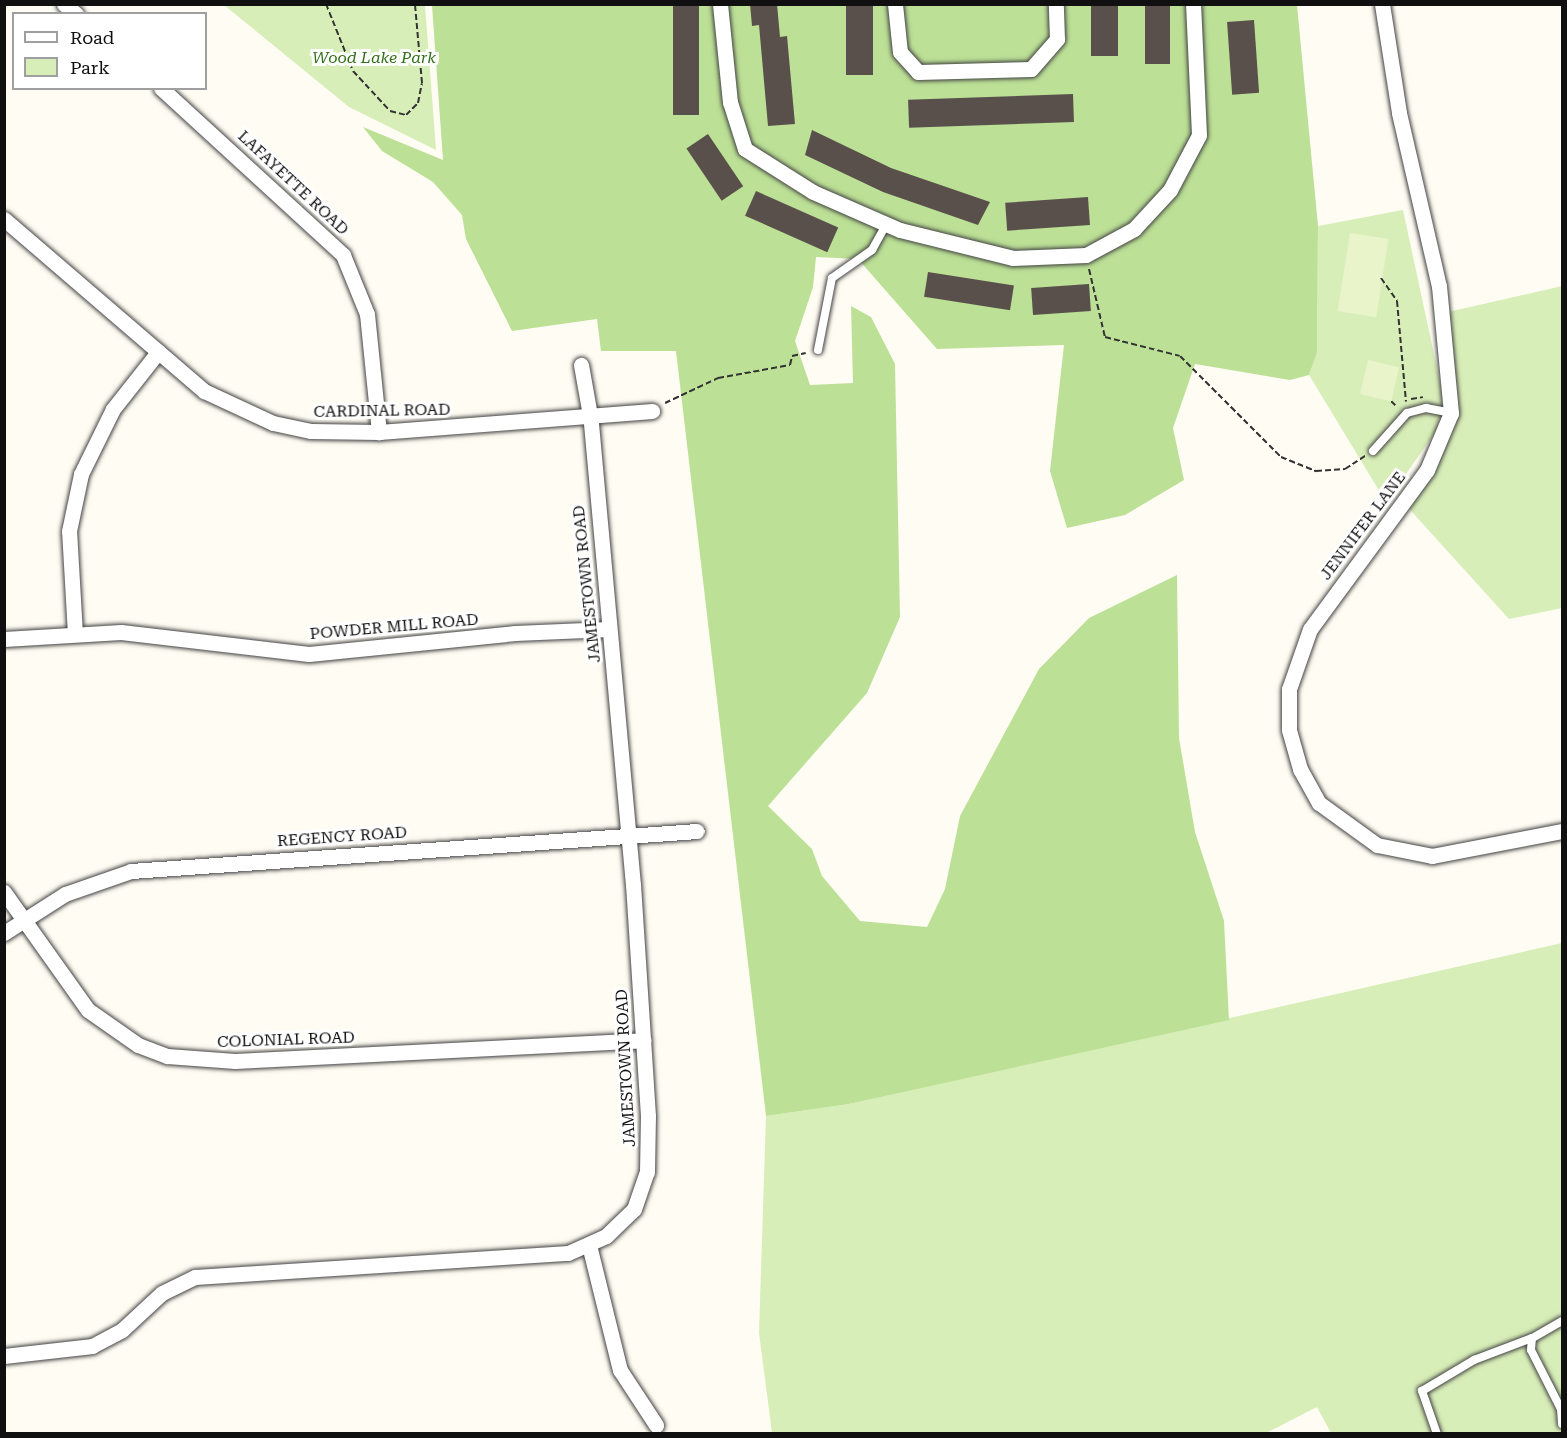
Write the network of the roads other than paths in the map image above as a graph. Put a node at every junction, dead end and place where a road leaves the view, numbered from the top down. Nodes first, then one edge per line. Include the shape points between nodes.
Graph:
1 (720, 4) edge
2 (895, 4) edge
3 (1056, 4) edge
4 (1193, 4) edge
5 (1382, 4) edge
6 (163, 90) edge
7 (4, 219) edge
8 (886, 225) junction
9 (818, 350) road end
10 (158, 352) junction
11 (581, 365) dead end
12 (652, 411) road end
13 (1451, 413) junction
14 (590, 414) junction
15 (379, 432) junction
16 (1372, 451) road end
17 (609, 629) junction
18 (75, 634) junction
19 (4, 639) edge
20 (697, 831) dead end
21 (1563, 831) edge
22 (628, 834) junction
23 (4, 892) edge
24 (24, 919) junction
25 (4, 933) edge
26 (643, 1040) junction
27 (589, 1245) junction
28 (1563, 1321) edge
29 (1532, 1338) junction
30 (4, 1356) edge
31 (1562, 1410) edge
32 (1563, 1424) edge
33 (656, 1425) dead end
34 (1437, 1434) edge

1 - 8 street via 730,102 745,149 813,192
2 - 3 street via 900,52 918,72 1031,69 1057,39
4 - 8 street via 1199,135 1170,190 1134,229 1086,255 1013,258
5 - 13 street, JENNIFER LANE via 1399,113 1440,286
6 - 15 street, LAFAYETTE ROAD via 343,255 367,314
7 - 10 street, CARDINAL ROAD
8 - 9 lane via 872,250 832,278
10 - 15 street, CARDINAL ROAD via 219,402 254,417 311,432
10 - 18 street via 113,409 81,474 69,531
11 - 14 street, JAMESTOWN ROAD
12 - 14 street, CARDINAL ROAD
13 - 16 lane via 1426,408 1407,413
13 - 21 street, JENNIFER LANE via 1427,470 1322,611 1300,649 1289,689 1294,750 1308,787 1332,816 1361,838 1395,851 1452,854
14 - 15 street, CARDINAL ROAD
14 - 17 street, JAMESTOWN ROAD
17 - 18 street, POWDER MILL ROAD via 514,633 309,654 140,634
17 - 22 street, JAMESTOWN ROAD
18 - 19 street, POWDER MILL ROAD
20 - 22 street, REGENCY ROAD
22 - 24 street, REGENCY ROAD via 131,871 86,883
22 - 26 street, JAMESTOWN ROAD
23 - 24 street, COLONIAL ROAD
24 - 25 street, REGENCY ROAD
24 - 26 street, COLONIAL ROAD via 88,1010 129,1040 167,1056 235,1062
26 - 27 street, JAMESTOWN ROAD via 649,1144 642,1191 621,1223
27 - 30 street, JAMESTOWN ROAD via 548,1255 204,1275 162,1293 122,1330 92,1346
27 - 33 street via 620,1370
28 - 29 lane
29 - 31 lane via 1531,1350
29 - 34 lane via 1474,1359 1422,1391
31 - 32 lane

